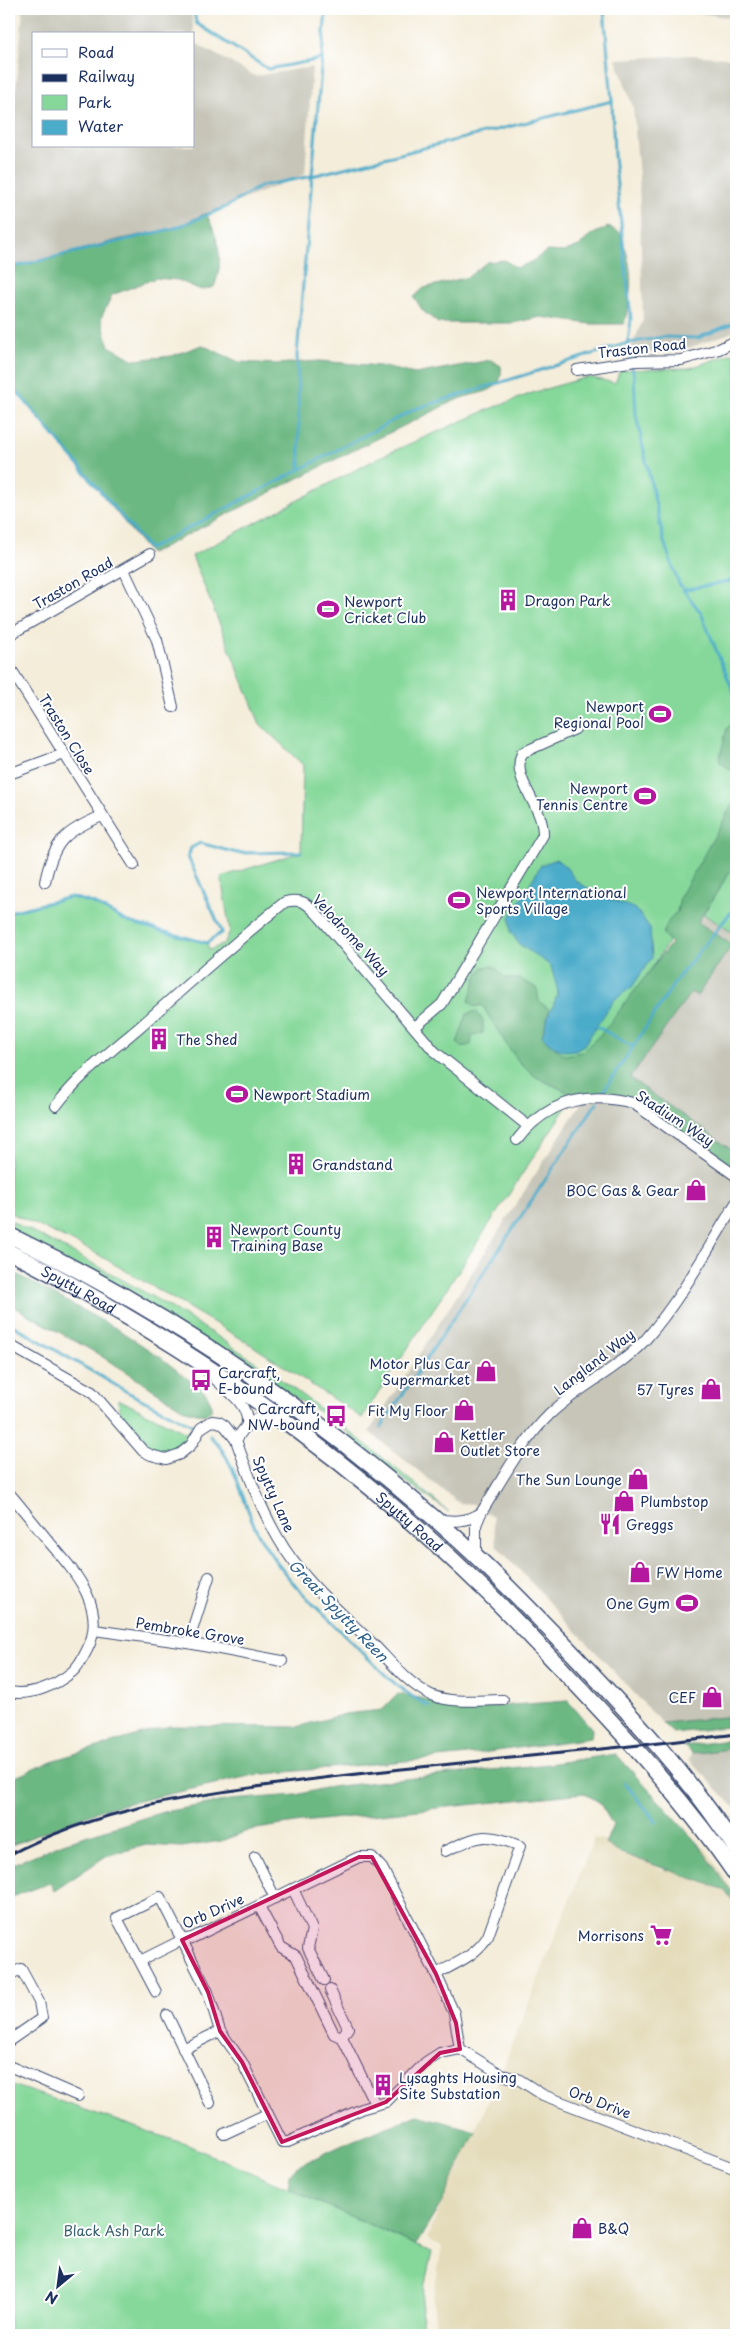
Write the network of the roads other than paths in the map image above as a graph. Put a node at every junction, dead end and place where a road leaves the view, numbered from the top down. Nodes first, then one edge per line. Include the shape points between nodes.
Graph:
1 (736, 341) edge
2 (577, 370) dead end
3 (150, 554) dead end
4 (124, 570) junction
5 (9, 635) edge
6 (9, 666) edge
7 (173, 707) dead end
8 (575, 729) dead end
9 (64, 754) junction
10 (9, 774) edge
11 (102, 816) junction
12 (134, 864) dead end
13 (45, 882) dead end
14 (415, 1028) junction
15 (56, 1106) dead end
16 (528, 1126) junction
17 (517, 1140) dead end
18 (736, 1176) edge
19 (736, 1203) edge
20 (9, 1235) edge
21 (9, 1252) edge
22 (13, 1347) dead end
23 (194, 1358) junction
24 (247, 1423) junction
25 (236, 1440) junction
26 (340, 1464) junction
27 (9, 1493) edge
28 (481, 1513) junction
29 (436, 1519) junction
30 (476, 1556) junction
31 (209, 1576) dead end
32 (94, 1630) junction
33 (188, 1643) junction
34 (282, 1661) dead end
35 (9, 1692) edge
36 (503, 1700) dead end
37 (732, 1838) edge
38 (736, 1849) edge
39 (445, 1851) dead end
40 (255, 1857) dead end
41 (736, 1875) edge
42 (293, 1889) junction
43 (275, 1898) junction
44 (259, 1906) junction
45 (182, 1940) junction
46 (140, 1961) junction
47 (436, 1974) junction
48 (9, 1975) edge
49 (324, 1980) dead end
50 (330, 1990) dead end
51 (156, 1992) dead end
52 (167, 2015) dead end
53 (220, 2031) junction
54 (342, 2036) junction
55 (9, 2040) edge
56 (183, 2049) junction
57 (460, 2049) junction
58 (9, 2066) edge
59 (78, 2096) dead end
60 (210, 2103) dead end
61 (375, 2104) junction
62 (267, 2114) junction
63 (224, 2134) dead end
64 (736, 2169) edge

1 - 2 street, Traston Road via 681,360 636,361
3 - 4 street, Traston Road
4 - 5 street, Traston Road
4 - 7 street via 157,640
6 - 9 street, Traston Close
8 - 14 street via 522,753 518,769 544,823 543,835 442,1004
9 - 10 street
9 - 11 street, Traston Close
11 - 12 street, Traston Close
11 - 13 street via 63,836 49,860
14 - 15 street, Velodrome Way via 305,901 285,902 111,1052
14 - 16 street, Velodrome Way via 436,1052
16 - 17 street, Stadium Way
16 - 18 street, Stadium Way via 549,1110 565,1103 615,1098 633,1103
19 - 28 street, Langland Way via 676,1298 645,1340 550,1414
20 - 29 main road, Spytty Road via 119,1293 208,1347 344,1443
21 - 23 main road, Spytty Road via 83,1291
22 - 25 street, Spytty Lane via 92,1392 150,1455 166,1458 180,1454 201,1428 212,1421 225,1426
23 - 24 street via 239,1402 246,1413
23 - 26 main road, Spytty Road
24 - 25 street
24 - 26 street via 258,1418 270,1419
25 - 36 street, Spytty Lane via 254,1489 283,1546 318,1589 407,1678 433,1696
26 - 41 main road, Spytty Road via 480,1585 526,1632 681,1800
27 - 32 street via 77,1575 92,1605
28 - 29 street via 469,1520 448,1522
28 - 30 street, Langland Way via 476,1525
29 - 30 main road, Spytty Road
30 - 37 main road, Spytty Road via 628,1713
31 - 33 street
32 - 33 street, Pembroke Grove
32 - 35 street via 84,1656 64,1679 48,1688
33 - 34 street, Pembroke Grove
37 - 38 main road, Spytty Road
39 - 47 street via 487,1836 499,1837 520,1846 482,1946
40 - 43 street
42 - 43 street, Orb Drive
42 - 47 street, Orb Drive via 359,1857 372,1857 382,1868
42 - 49 street via 312,1929 308,1948
43 - 44 street, Orb Drive
44 - 45 street, Orb Drive
44 - 54 street via 281,1947 296,1956 334,2034
45 - 46 street
45 - 46 street via 160,1897 118,1918
45 - 53 street, Orb Drive via 208,1992
46 - 51 street
47 - 57 street, Orb Drive via 454,2013
48 - 55 street via 21,1969 39,2002 42,2018
50 - 54 street via 348,2028
52 - 56 street
53 - 56 street
53 - 62 street, Orb Drive via 242,2062
54 - 61 street
56 - 60 street
57 - 61 street, Orb Drive via 440,2053 417,2070 386,2102
57 - 64 street, Orb Drive via 502,2075 518,2079 544,2095
58 - 59 street
61 - 62 street, Orb Drive via 285,2143 279,2139
62 - 63 street

